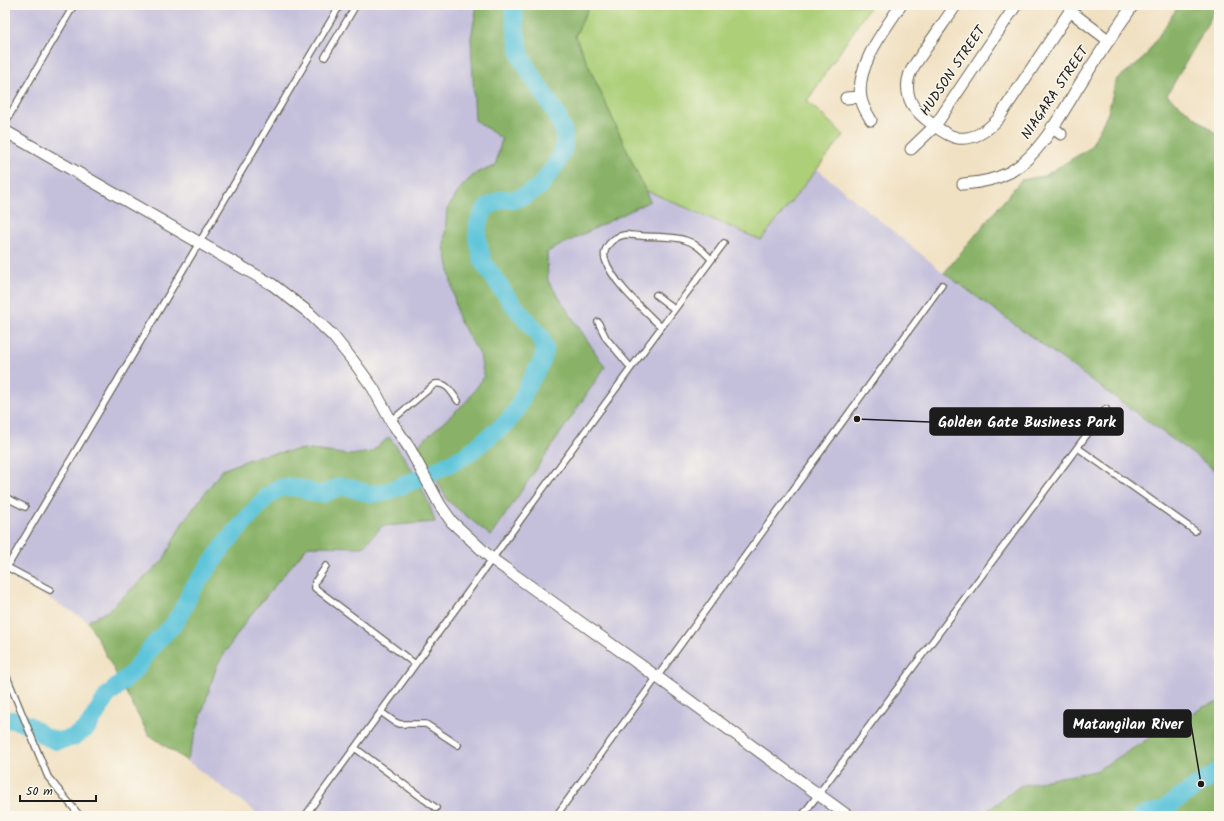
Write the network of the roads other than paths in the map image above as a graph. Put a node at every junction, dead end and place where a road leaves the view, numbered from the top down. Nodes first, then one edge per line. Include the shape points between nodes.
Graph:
1 (74, 5) edge
2 (340, 5) edge
3 (356, 5) edge
4 (901, 5) edge
5 (956, 5) edge
6 (1016, 5) edge
7 (1133, 5) edge
8 (1072, 8) edge
9 (1108, 40) junction
10 (324, 57) dead end
11 (860, 97) junction
12 (846, 98) dead end
13 (871, 120) dead end
14 (5, 123) edge
15 (935, 126) junction
16 (5, 131) edge
17 (912, 150) dead end
18 (963, 184) dead end
19 (198, 243) junction
20 (724, 243) dead end
21 (711, 259) junction
22 (942, 285) dead end
23 (656, 295) dead end
24 (674, 309) junction
25 (598, 322) dead end
26 (661, 326) junction
27 (631, 368) junction
28 (458, 401) dead end
29 (1106, 409) dead end
30 (391, 421) junction
31 (1078, 448) junction
32 (5, 497) edge
33 (25, 507) dead end
34 (1195, 532) dead end
35 (492, 559) junction
36 (6, 566) edge
37 (326, 566) dead end
38 (50, 590) dead end
39 (416, 664) junction
40 (5, 672) edge
41 (657, 677) junction
42 (381, 712) junction
43 (458, 745) dead end
44 (355, 748) junction
45 (818, 794) junction
46 (436, 808) dead end
47 (80, 816) edge
48 (306, 816) edge
49 (556, 816) edge
50 (802, 816) edge
51 (848, 816) edge

1 - 14 lane
2 - 19 lane
3 - 10 lane
4 - 11 street via 868,59
5 - 15 street via 913,67 908,79 908,92 912,104
6 - 15 street, HUDSON STREET
7 - 9 street, NIAGARA STREET
8 - 9 street
8 - 15 street via 1007,108 992,126 970,137 957,138
9 - 18 street, NIAGARA STREET via 1057,130 1011,172 979,183
11 - 12 street
11 - 13 street
15 - 17 street, HUDSON STREET
16 - 19 street
19 - 30 street via 274,285 308,312 333,336 354,362 373,388
19 - 36 lane
20 - 21 lane
21 - 24 lane
21 - 26 lane via 700,248 683,239 623,235 608,244 604,258 609,268 625,290
22 - 41 lane
23 - 24 lane
24 - 26 lane
25 - 27 lane via 606,338
26 - 27 lane
27 - 35 lane
28 - 30 lane via 444,385 435,384
29 - 31 lane
30 - 35 street via 452,522
31 - 34 lane
31 - 45 lane
32 - 33 lane
35 - 39 lane
35 - 41 street
36 - 38 lane
37 - 39 lane via 315,582 315,588
39 - 42 lane
40 - 47 lane via 48,777
41 - 45 street
41 - 49 lane
42 - 43 lane via 400,724 426,724
42 - 44 lane
44 - 46 lane
44 - 48 lane
45 - 50 lane
45 - 51 street

